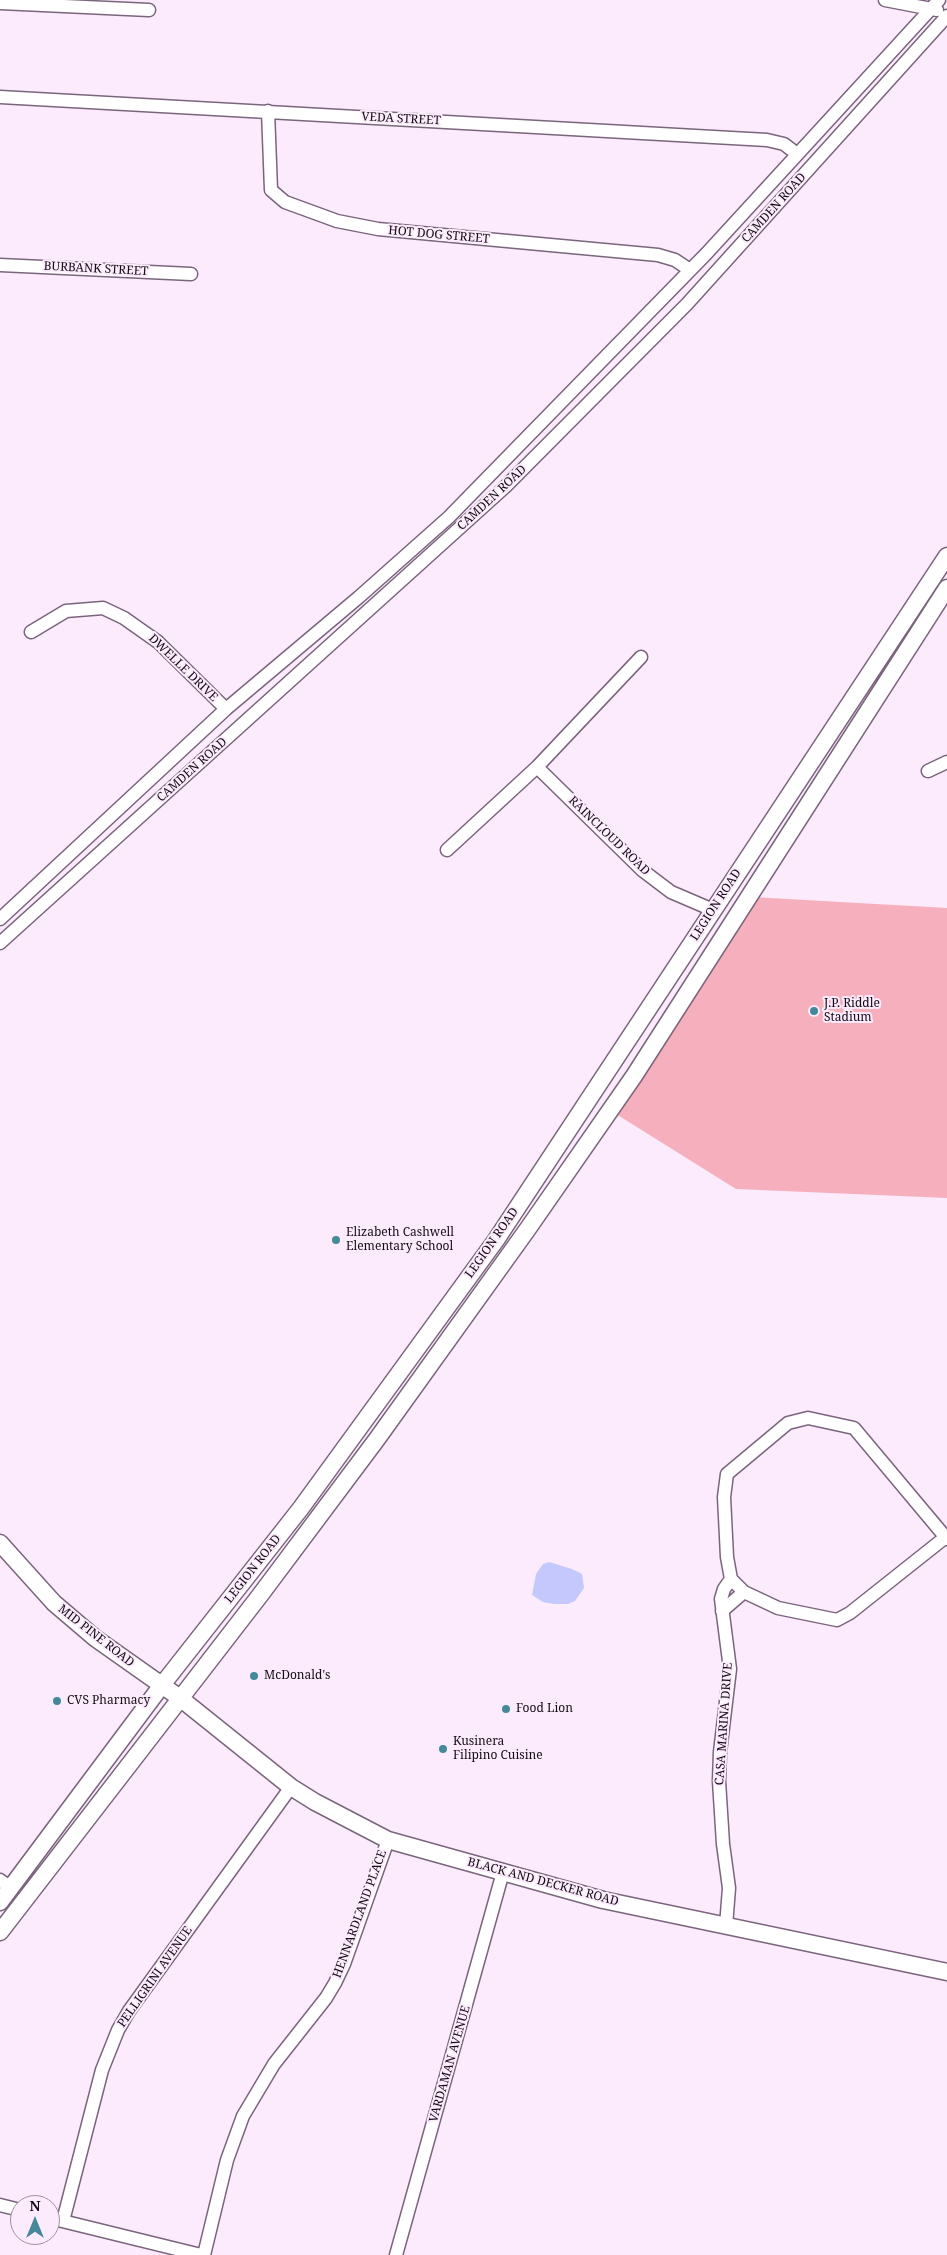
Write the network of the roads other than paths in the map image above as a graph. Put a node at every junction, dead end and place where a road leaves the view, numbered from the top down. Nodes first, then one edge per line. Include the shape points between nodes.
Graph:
1 (885, 0) edge
2 (0, 3) edge
3 (109, 4) edge
4 (935, 4) edge
5 (149, 10) dead end
6 (947, 12) edge
7 (947, 16) edge
8 (0, 97) edge
9 (268, 111) junction
10 (797, 154) junction
11 (0, 265) edge
12 (690, 270) junction
13 (191, 274) dead end
14 (943, 563) edge
15 (947, 588) edge
16 (31, 632) dead end
17 (641, 658) dead end
18 (226, 709) junction
19 (859, 724) junction
20 (947, 762) edge
21 (537, 768) junction
22 (928, 771) dead end
23 (795, 785) junction
24 (447, 850) dead end
25 (713, 910) junction
26 (0, 919) edge
27 (729, 925) junction
28 (0, 943) edge
29 (608, 1070) junction
30 (504, 1228) junction
31 (527, 1230) junction
32 (433, 1361) junction
33 (401, 1370) junction
34 (349, 1442) junction
35 (367, 1452) junction
36 (946, 1537) edge
37 (0, 1543) edge
38 (287, 1559) junction
39 (728, 1584) junction
40 (744, 1592) junction
41 (734, 1602) junction
42 (722, 1611) junction
43 (162, 1685) junction
44 (180, 1698) junction
45 (291, 1787) junction
46 (388, 1840) junction
47 (503, 1872) junction
48 (5, 1884) edge
49 (0, 1902) edge
50 (726, 1926) junction
51 (0, 1932) edge
52 (947, 1972) edge
53 (60, 2206) edge
54 (60, 2220) edge
55 (203, 2255) edge
56 (396, 2255) edge

1 - 4 street
2 - 3 street
3 - 5 street
4 - 6 street
4 - 10 street, CAMDEN ROAD
7 - 28 street, CAMDEN ROAD via 687,304 506,486
8 - 9 street, VEDA STREET
9 - 10 street, VEDA STREET via 768,140 784,144
9 - 12 street, HOT DOG STREET via 270,190 285,202 337,221 378,229 658,255 675,260
10 - 12 street, CAMDEN ROAD
11 - 13 street, BURBANK STREET
12 - 18 street, CAMDEN ROAD via 449,517
14 - 19 main road via 940,578 861,709
14 - 23 main road, LEGION ROAD
15 - 19 main road, LEGION ROAD
16 - 18 street, DWELLE DRIVE via 66,611 104,608 158,642
17 - 21 street
18 - 26 street, CAMDEN ROAD
19 - 27 main road, LEGION ROAD
20 - 22 street
21 - 24 street
21 - 25 street, RAINCLOUD ROAD via 642,870 671,892
23 - 25 main road, LEGION ROAD
23 - 27 main road via 792,804 723,914
25 - 29 main road, LEGION ROAD
27 - 31 main road, LEGION ROAD via 635,1074
29 - 30 main road, LEGION ROAD
29 - 31 main road via 596,1104 521,1223
30 - 32 main road via 510,1232 510,1239 441,1339
30 - 33 main road, LEGION ROAD
31 - 32 main road, LEGION ROAD
32 - 35 main road, LEGION ROAD
33 - 34 main road, LEGION ROAD
33 - 35 main road via 398,1391 364,1441
34 - 38 main road via 354,1451 304,1524
34 - 43 main road, LEGION ROAD
35 - 38 main road, LEGION ROAD
36 - 39 street via 854,1428 808,1418 788,1423 727,1474 724,1497
36 - 40 street via 850,1614 837,1620 778,1608
37 - 43 main road, MID PINE ROAD via 73,1620
38 - 44 main road, LEGION ROAD
39 - 40 street
39 - 41 street
39 - 42 street, CASA MARINA DRIVE via 721,1599
40 - 41 street
41 - 42 street
42 - 50 street, CASA MARINA DRIVE via 730,1669 719,1781 729,1888
43 - 44 main road, MID PINE ROAD
43 - 48 main road, LEGION ROAD
44 - 45 main road, BLACK AND DECKER ROAD
44 - 51 main road, LEGION ROAD
45 - 46 main road, BLACK AND DECKER ROAD
45 - 53 street, PELLIGRINI AVENUE via 118,2030 102,2070
46 - 47 main road, BLACK AND DECKER ROAD
46 - 55 street, HENNARDLAND PLACE via 335,1983 274,2064 243,2116 226,2160
47 - 50 main road, BLACK AND DECKER ROAD via 603,1900
47 - 56 street, VARDAMAN AVENUE
48 - 49 main road, LEGION ROAD
50 - 52 main road, BLACK AND DECKER ROAD
54 - 55 street

